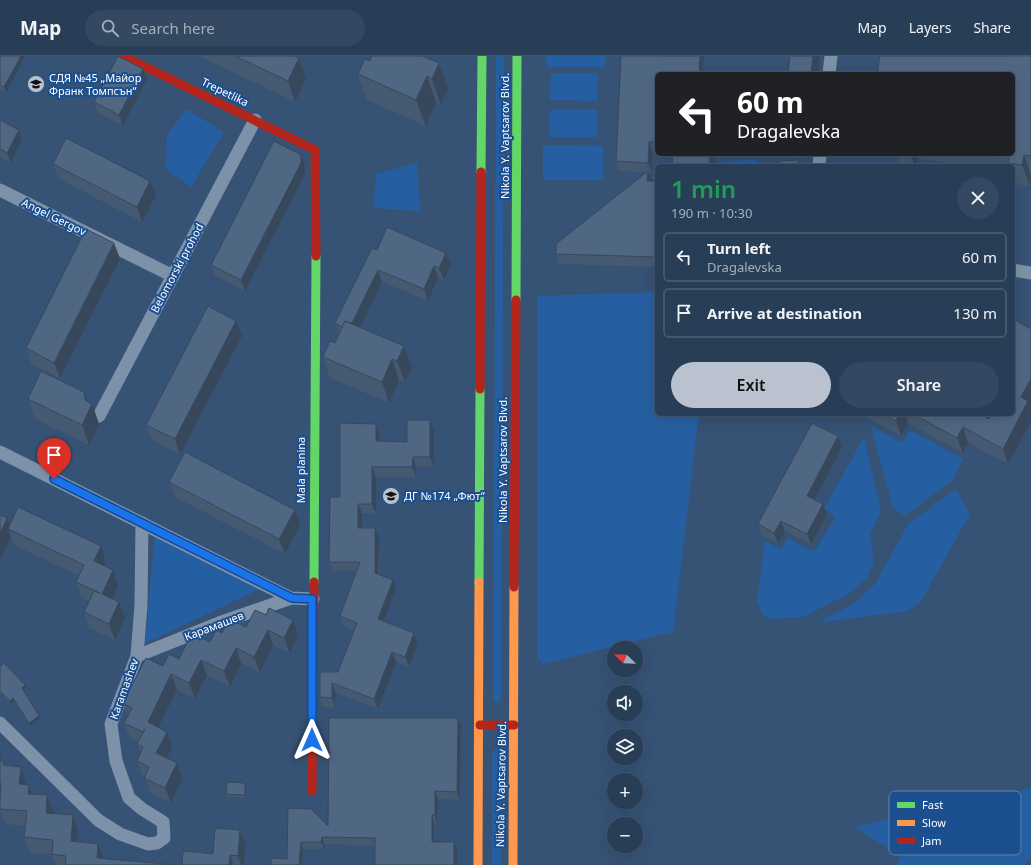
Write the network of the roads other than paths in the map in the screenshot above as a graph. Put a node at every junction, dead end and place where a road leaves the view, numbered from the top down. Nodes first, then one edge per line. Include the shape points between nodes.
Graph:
1 (124, 56) edge
2 (482, 56) edge
3 (517, 56) edge
4 (831, 56) edge
5 (829, 72) edge
6 (255, 120) junction
7 (315, 150) joint
8 (0, 190) edge
9 (1015, 270) edge
10 (1031, 273) edge
11 (173, 276) junction
12 (99, 416) dead end
13 (0, 452) edge
14 (142, 523) junction
15 (292, 598) junction
16 (312, 599) junction
17 (136, 656) junction
18 (0, 723) edge
19 (514, 724) junction
20 (480, 725) junction
21 (312, 791) dead end
22 (478, 865) edge
23 (513, 865) edge

1 - 6 main road, Trepetlika
2 - 20 main road, Nikola Y. Vaptsarov Blvd.
3 - 19 main road, Nikola Y. Vaptsarov Blvd.
4 - 5 street
6 - 7 main road, Trepetlika
6 - 11 street, Belomorski prohod
7 - 16 main road, Mala planina via 316,311
8 - 11 street, Angel Gergov
9 - 10 street
11 - 12 street, Belomorski prohod
13 - 14 street
14 - 15 street
14 - 17 street, Karamashev via 141,604
15 - 16 street
15 - 17 street, Карамашев via 219,623
16 - 21 main road, Mala planina
17 - 18 street, Karamashev via 111,724 116,761 129,798 163,822 164,838 157,844 148,844 120,834 98,820
19 - 20 main road
19 - 23 main road, Nikola Y. Vaptsarov Blvd.
20 - 22 main road, Nikola Y. Vaptsarov Blvd.

